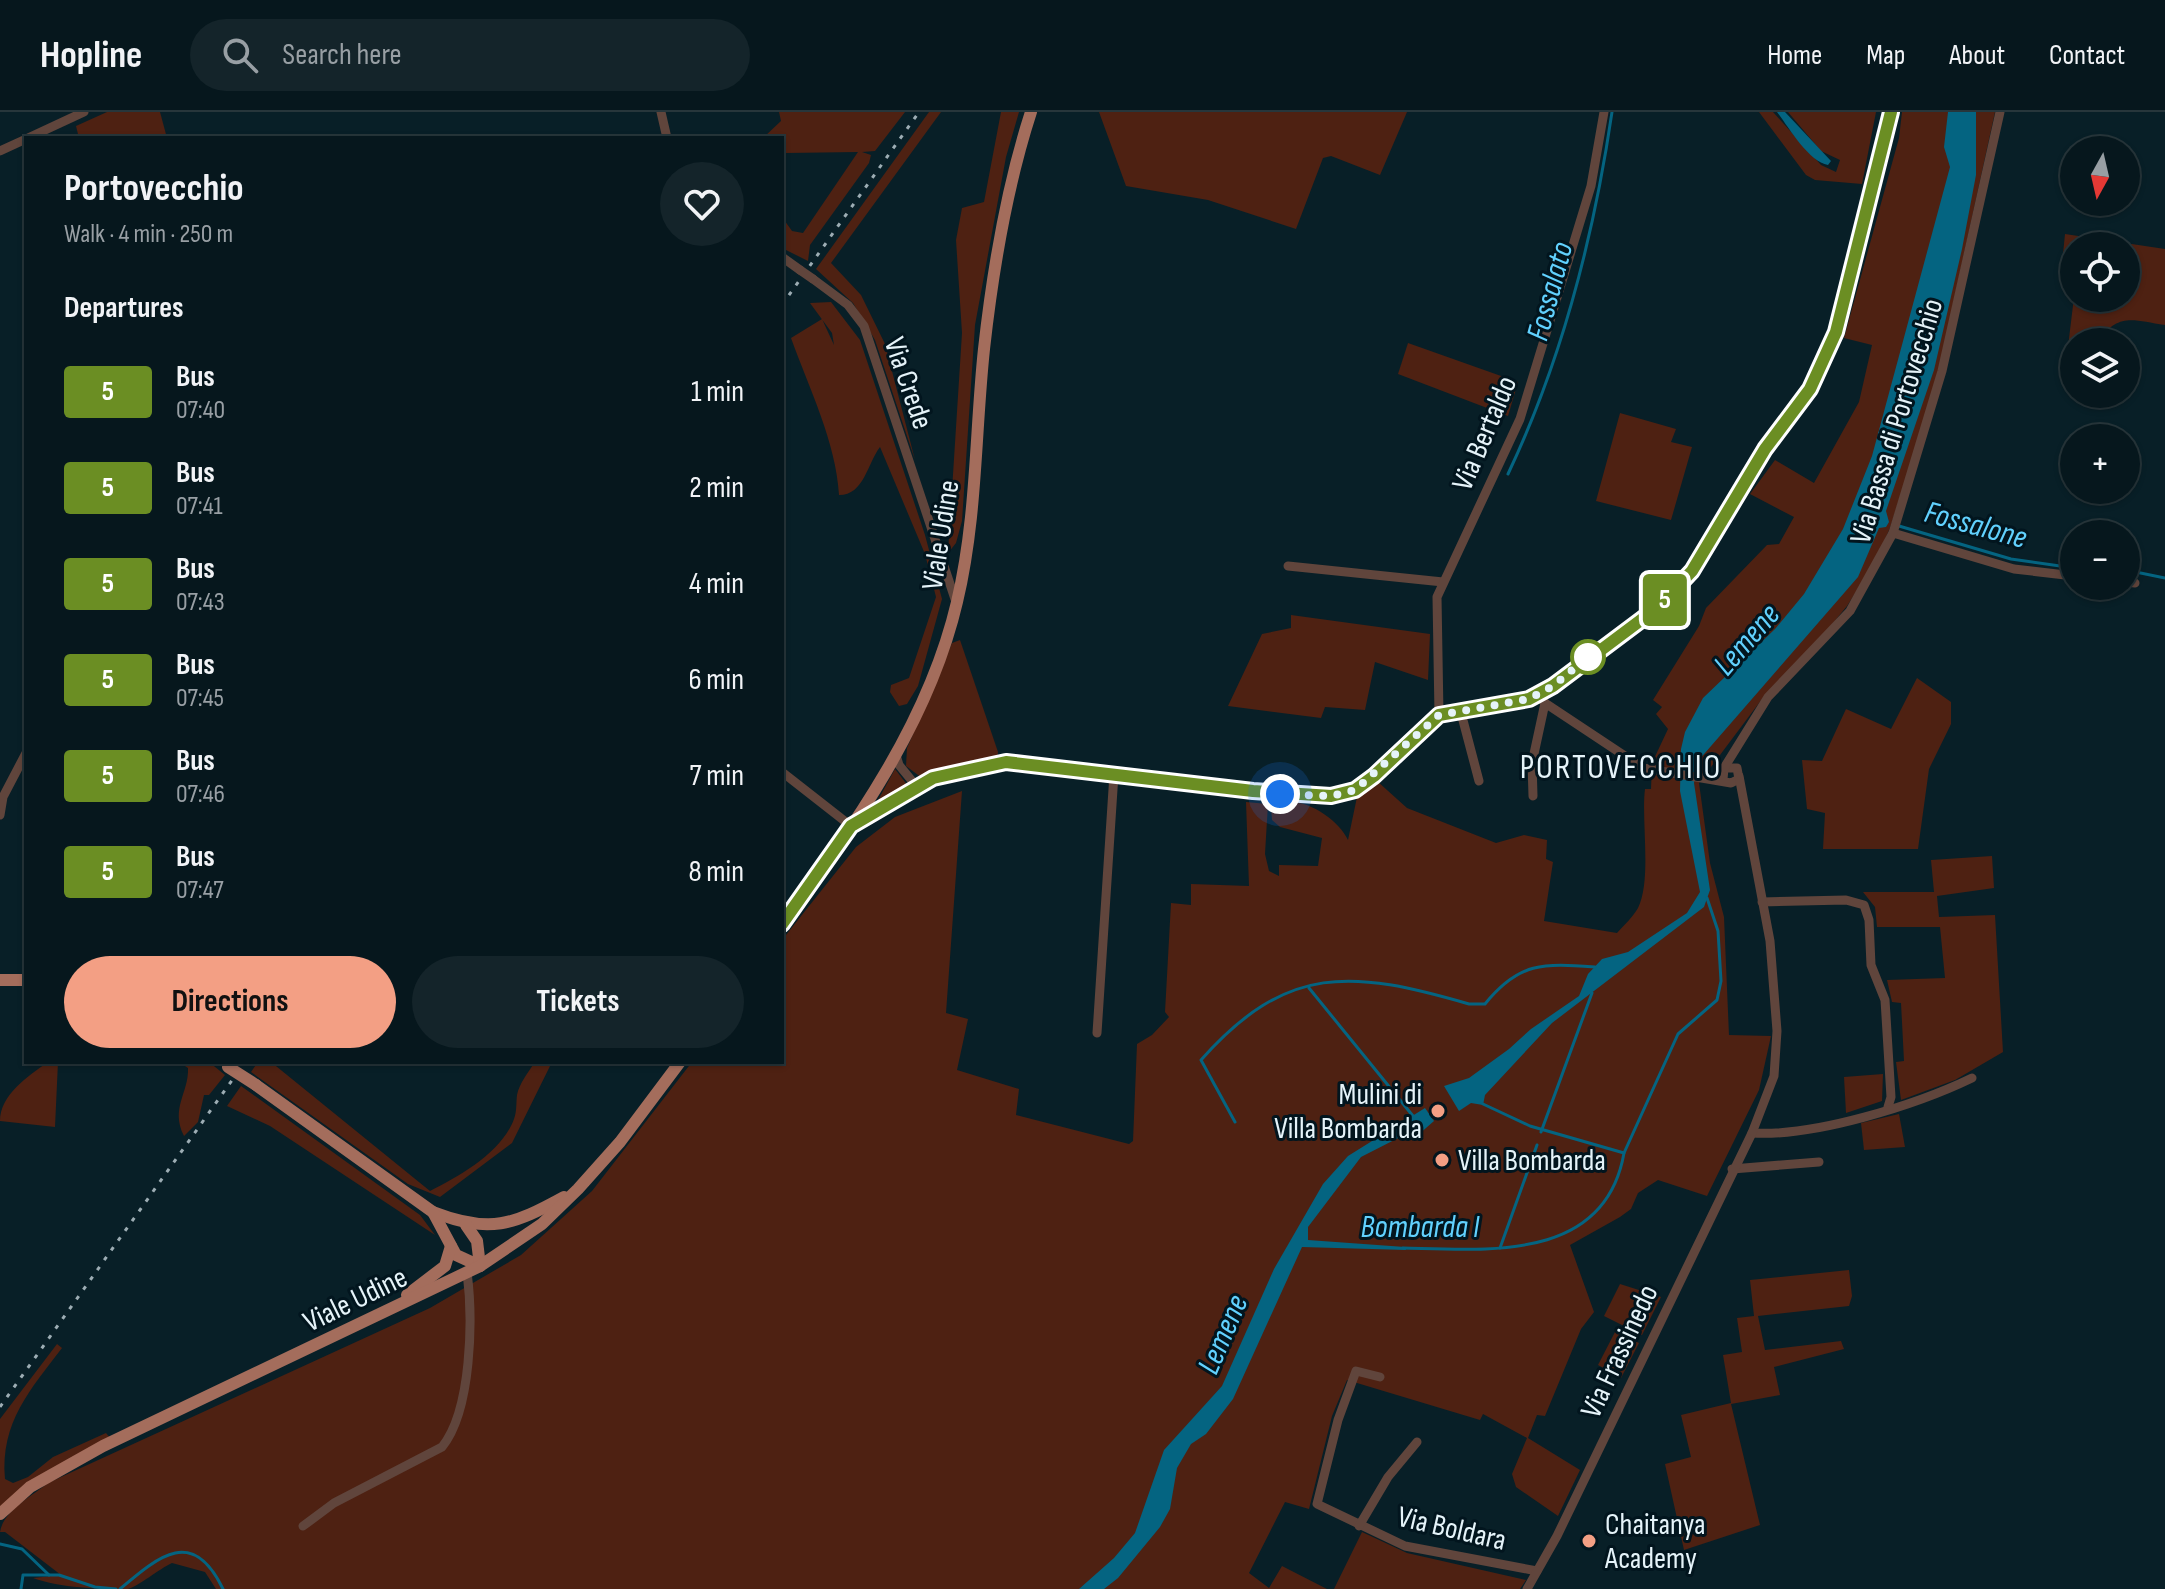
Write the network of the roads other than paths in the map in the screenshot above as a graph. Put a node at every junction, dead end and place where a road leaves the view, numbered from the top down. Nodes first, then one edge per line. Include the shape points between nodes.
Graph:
1 (84, 112) edge
2 (661, 112) edge
3 (1031, 112) edge
4 (1604, 112) edge
5 (1891, 112) edge
6 (2000, 112) edge
7 (33, 136) edge
8 (667, 136) edge
9 (24, 140) edge
10 (0, 151) edge
11 (784, 258) edge
12 (1894, 526) junction
13 (1288, 566) dead end
14 (2060, 574) edge
15 (1443, 582) junction
16 (957, 604) junction
17 (1541, 699) junction
18 (1460, 709) junction
19 (1438, 711) junction
20 (1738, 747) junction
21 (896, 755) junction
22 (24, 757) edge
23 (1739, 773) junction
24 (784, 774) edge
25 (1114, 774) junction
26 (1724, 775) junction
27 (1479, 781) dead end
28 (917, 787) junction
29 (1533, 796) dead end
30 (1743, 798) junction
31 (0, 815) edge
32 (851, 826) junction
33 (1762, 902) junction
34 (784, 921) edge
35 (0, 980) edge
36 (24, 980) edge
37 (1097, 1033) dead end
38 (225, 1064) edge
39 (678, 1064) edge
40 (1972, 1078) dead end
41 (1888, 1107) junction
42 (1752, 1133) junction
43 (1819, 1162) dead end
44 (1732, 1169) junction
45 (578, 1189) junction
46 (433, 1212) junction
47 (466, 1225) junction
48 (451, 1246) junction
49 (480, 1266) junction
50 (467, 1272) junction
51 (373, 1320) junction
52 (1380, 1377) dead end
53 (1417, 1442) dead end
54 (0, 1514) edge
55 (303, 1526) dead end
56 (1359, 1526) junction
57 (1537, 1571) junction
58 (1527, 1589) edge

1 - 7 street
2 - 8 street
3 - 16 main road, Viale Udine via 1000,227 984,351 973,509
4 - 15 street, Via Bertaldo via 1600,154 1520,419
5 - 17 street via 1828,354 1810,389 1692,571 1657,608
6 - 12 street, Via Bassa di Portovecchio via 1942,371
9 - 10 street
11 - 16 street, Via Crede, bridge via 848,305 864,326
12 - 14 street via 2014,569
12 - 20 street, Via Bassa di Portovecchio via 1850,611 1768,697
13 - 15 street
15 - 19 street, Via Bertaldo via 1437,597
16 - 21 main road, Viale Udine via 941,657
17 - 18 street
17 - 26 street via 1643,768 1700,779
17 - 29 street
18 - 19 street
18 - 27 street
19 - 25 street via 1374,776 1355,790 1331,796
20 - 23 street, Via Frassinedo
20 - 26 street, Via Bassa di Portovecchio
21 - 28 street
21 - 32 main road, Viale Udine
22 - 31 street via 3,797
23 - 26 street via 1732,765
23 - 26 street via 1734,783
23 - 30 street, Via Frassinedo
24 - 32 street
25 - 28 street via 1006,762 966,768
25 - 37 street
26 - 30 street
28 - 32 street
30 - 33 street, Via Frassinedo
32 - 34 main road, Viale Udine
33 - 41 street via 1846,900 1864,905 1871,965 1885,1000
33 - 42 street, Via Frassinedo via 1770,941 1777,1052 1774,1076
35 - 36 main road
38 - 46 main road, bridge
39 - 45 main road, Viale Udine
40 - 41 street via 1938,1095
41 - 42 street via 1780,1134
42 - 44 street, Via Frassinedo
43 - 44 street
44 - 57 street, Via Frassinedo
45 - 47 main road via 507,1223
45 - 49 main road, Viale Udine via 542,1224
46 - 47 main road
46 - 48 main road
47 - 49 main road via 477,1241
48 - 49 main road via 456,1255
48 - 51 main road via 445,1266
49 - 50 main road, Viale Udine
50 - 51 main road, Viale Udine
50 - 55 street via 471,1347 452,1435 442,1447 334,1503
51 - 54 main road, Viale Udine via 103,1446 30,1487
52 - 56 street, Via Boldara via 1356,1371 1316,1502
53 - 56 street, Via Boldara
56 - 57 street, Via Boldara via 1415,1549
57 - 58 street, Via Frassinedo

